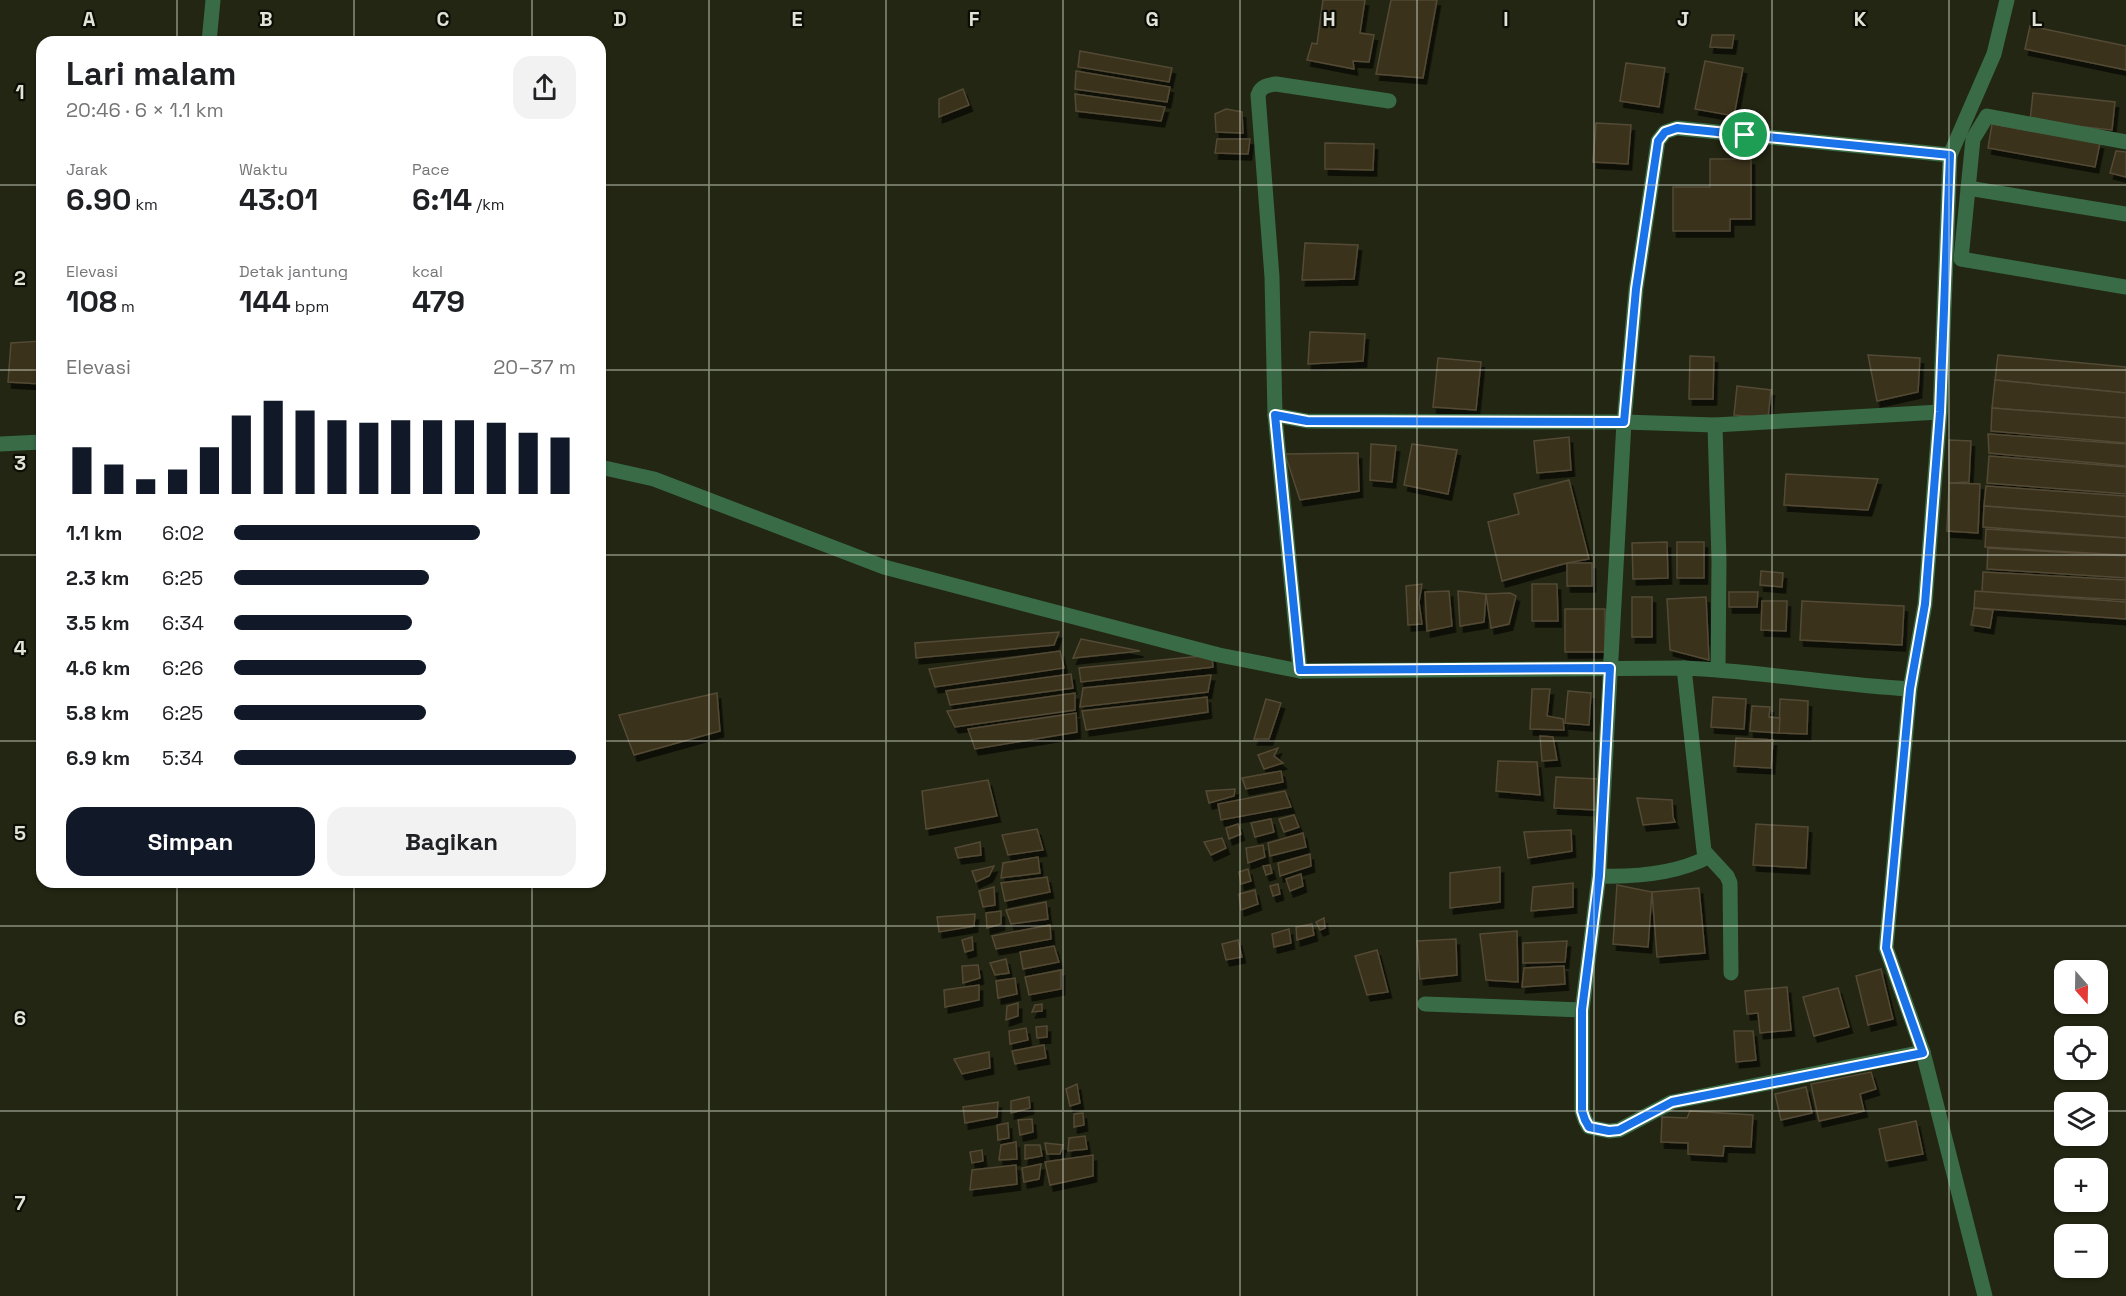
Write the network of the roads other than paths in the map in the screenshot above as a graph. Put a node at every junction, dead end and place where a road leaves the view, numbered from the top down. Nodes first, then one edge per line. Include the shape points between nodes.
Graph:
1 (213, 0) edge
2 (2007, 0) edge
3 (210, 36) edge
4 (1389, 101) dead end
5 (1966, 137) junction
6 (2126, 142) edge
7 (1950, 155) junction
8 (1968, 188) junction
9 (2126, 214) edge
10 (2126, 287) edge
11 (1940, 412) junction
12 (1275, 415) junction
13 (1624, 422) junction
14 (1715, 425) junction
15 (36, 442) edge
16 (0, 444) edge
17 (606, 468) edge
18 (1610, 668) junction
19 (1684, 668) junction
20 (1718, 669) junction
21 (1300, 670) junction
22 (1910, 689) junction
23 (1708, 857) junction
24 (1599, 876) junction
25 (1731, 973) dead end
26 (1425, 1004) dead end
27 (1582, 1010) junction
28 (1923, 1053) junction
29 (1985, 1296) edge

1 - 3 street
2 - 5 street via 1994,54
4 - 12 street via 1276,84 1263,87 1258,94 1272,277
5 - 6 street via 1987,116
5 - 7 street
5 - 8 street
7 - 11 street
7 - 13 street via 1677,128 1665,132 1658,141 1636,289
8 - 9 street
8 - 10 street via 1961,259
11 - 14 street
11 - 22 street via 1925,604
12 - 13 street via 1307,421
12 - 21 street
13 - 14 street
13 - 18 street
14 - 20 street
15 - 16 street
17 - 21 street via 654,479 884,567 1219,655
18 - 19 street
18 - 21 street
18 - 24 street
19 - 20 street
19 - 23 street via 1704,851
20 - 22 street
22 - 28 street via 1886,948
23 - 24 street via 1680,869
23 - 25 street via 1730,883
24 - 27 street
26 - 27 street
27 - 28 street via 1582,1111 1589,1127 1598,1130 1619,1130 1672,1102
28 - 29 street

